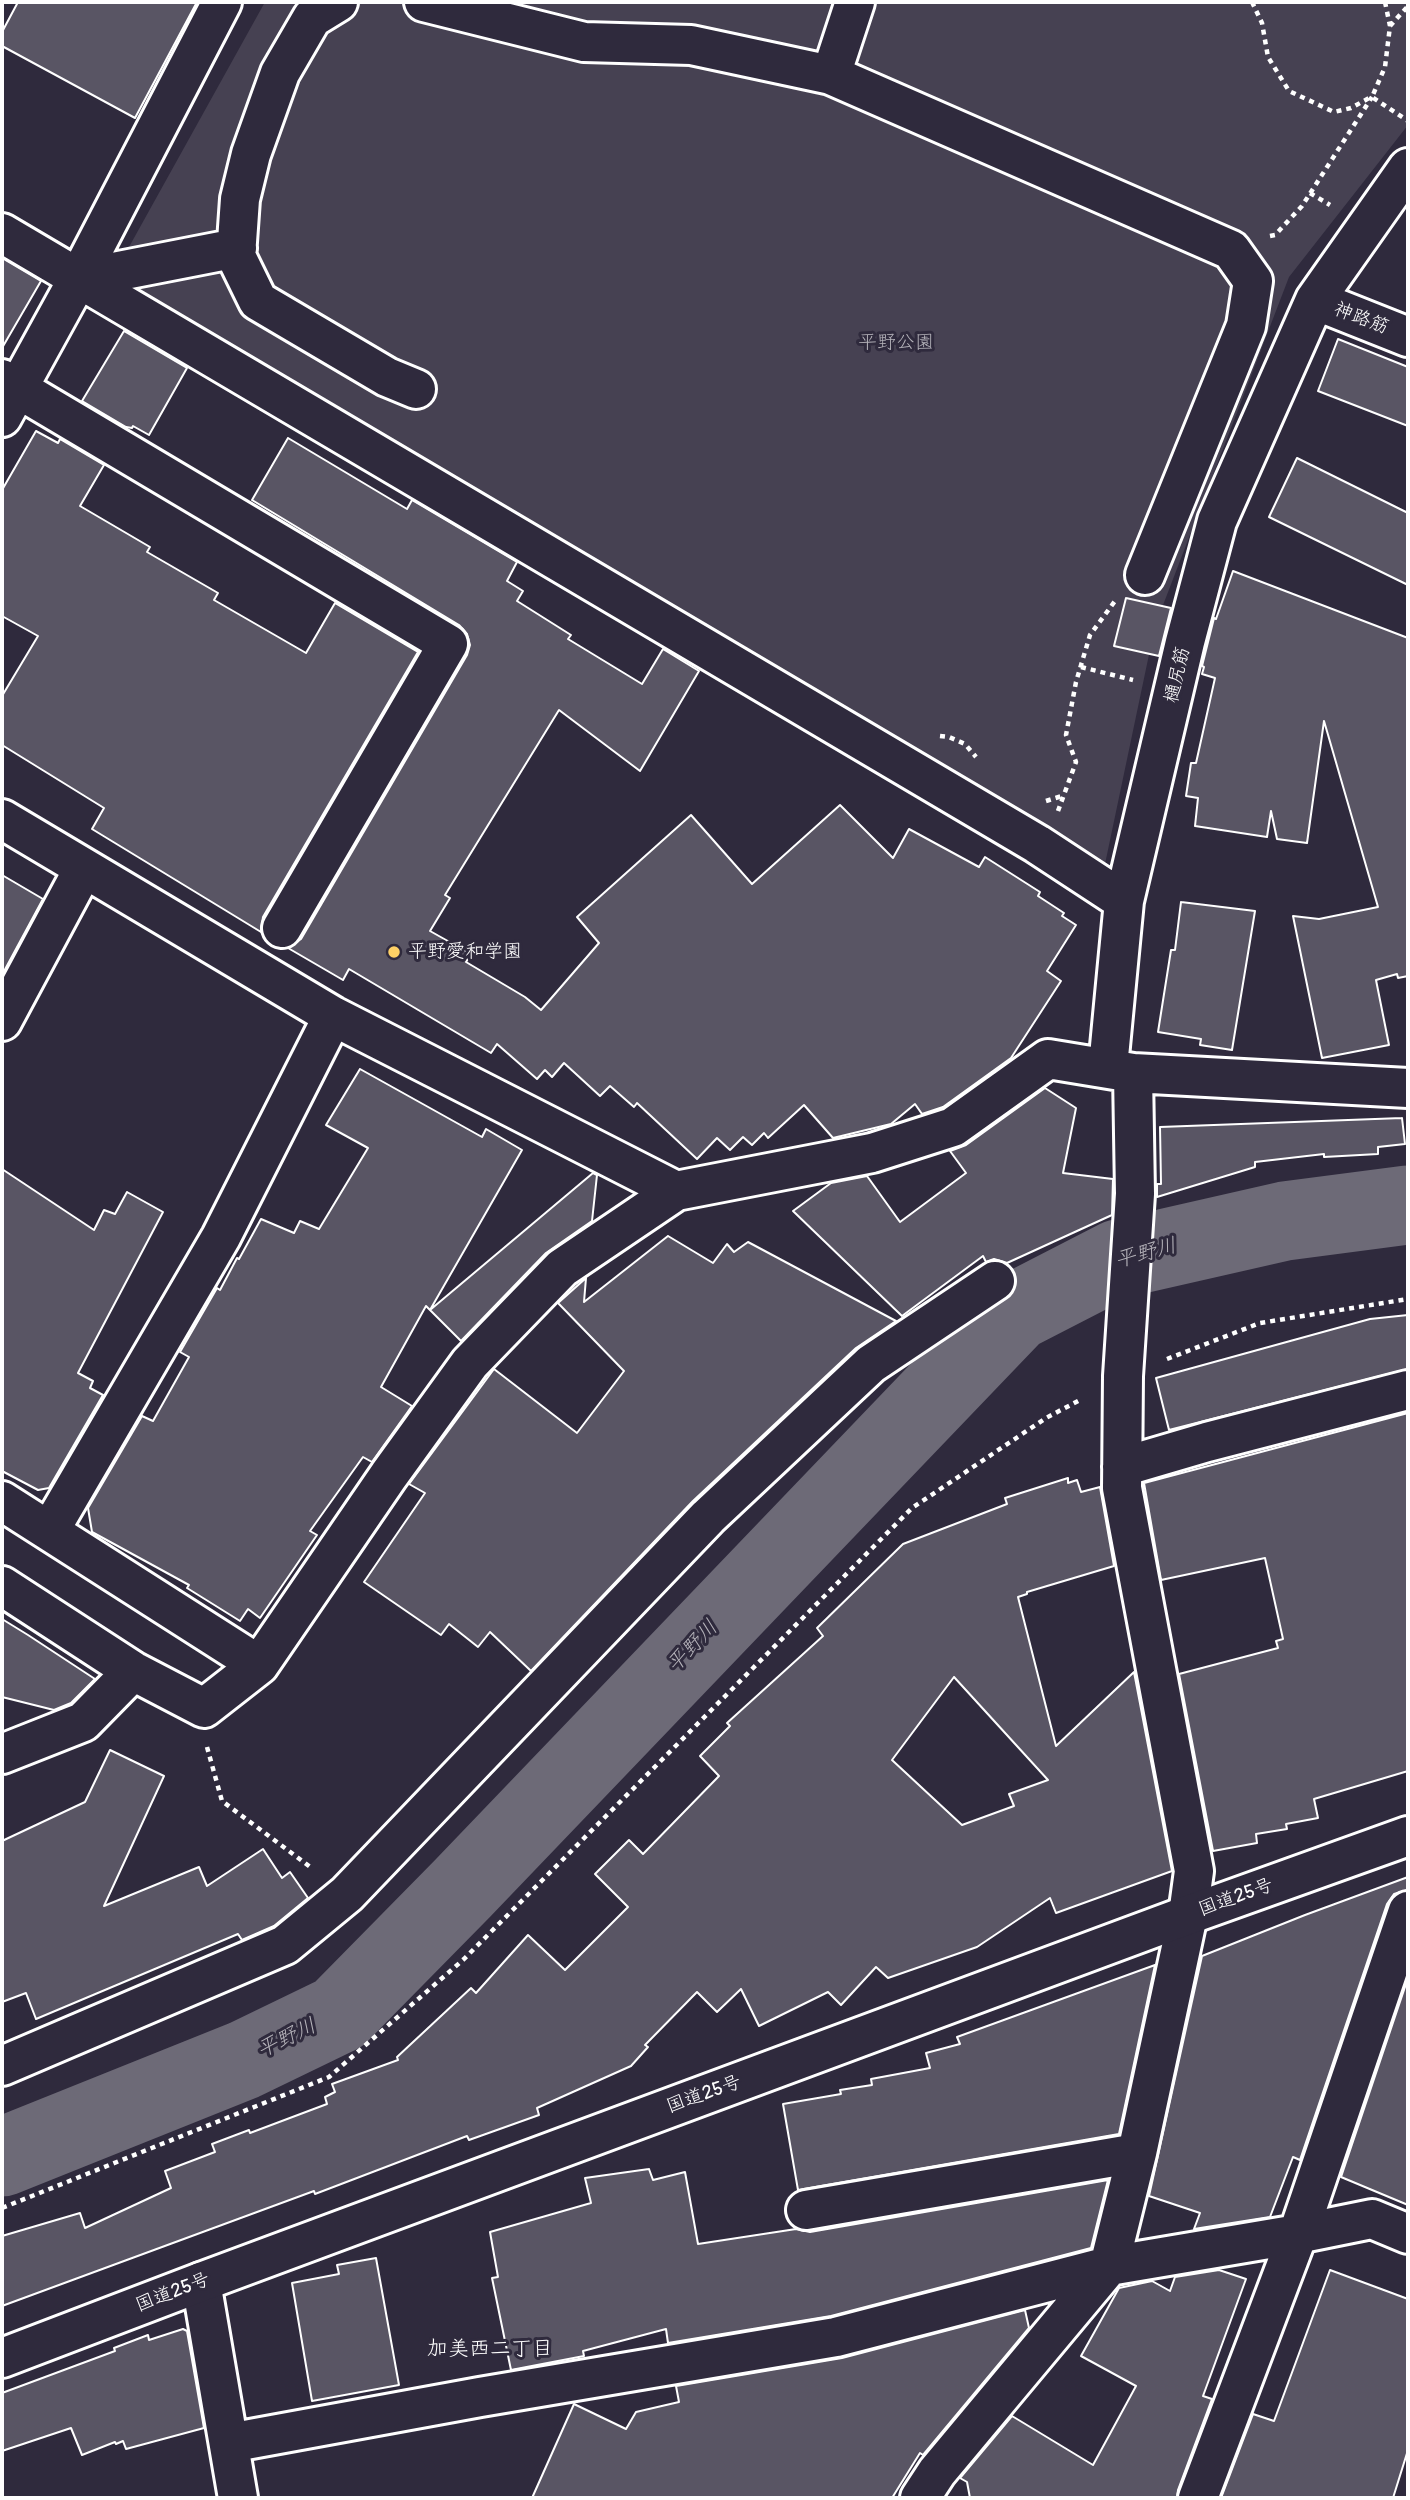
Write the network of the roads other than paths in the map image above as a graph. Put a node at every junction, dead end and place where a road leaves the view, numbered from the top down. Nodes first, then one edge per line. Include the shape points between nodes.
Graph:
1 (222, 2) edge
2 (338, 2) edge
3 (424, 2) edge
4 (855, 2) edge
5 (831, 75) junction
6 (1408, 168) edge
7 (2, 233) edge
8 (237, 248) junction
9 (78, 279) junction
10 (1315, 300) junction
11 (1408, 337) edge
12 (416, 389) dead end
13 (7, 395) edge
14 (1144, 575) road end
15 (2, 820) edge
16 (84, 868) junction
17 (1124, 901) junction
18 (282, 928) dead end
19 (333, 1016) junction
20 (2, 1021) edge
21 (1120, 1070) junction
22 (1408, 1088) edge
23 (676, 1191) junction
24 (995, 1281) dead end
25 (1408, 1390) edge
26 (1122, 1467) junction
27 (2, 1501) edge
28 (50, 1530) junction
29 (2, 1586) edge
30 (259, 1665) junction
31 (133, 1671) junction
32 (2, 1754) edge
33 (1408, 1836) edge
34 (1408, 1911) edge
35 (1188, 1915) junction
36 (2, 2067) edge
37 (1137, 2153) junction
38 (806, 2210) dead end
39 (1298, 2234) junction
40 (1408, 2234) edge
41 (1109, 2266) junction
42 (201, 2281) junction
43 (2, 2358) edge
44 (229, 2443) junction
45 (238, 2498) edge
46 (920, 2498) edge
47 (1198, 2498) edge

1 - 9 main road
2 - 8 main road via 313,19 280,73 251,154 240,199
3 - 5 main road via 584,42 691,46
4 - 5 main road
5 - 14 main road via 1231,250 1252,281 1246,326
6 - 10 main road, 樋尻筋
7 - 9 main road
8 - 9 main road
8 - 12 main road via 236,256 258,301
9 - 13 main road
9 - 17 main road via 1037,844
10 - 11 main road, 神路筋
10 - 17 main road, 樋尻筋 via 1217,521
13 - 18 main road via 448,644
15 - 16 main road
16 - 19 main road
16 - 20 main road
17 - 21 main road, 樋尻筋
19 - 23 main road
19 - 28 main road via 221,1237
21 - 22 main road
21 - 23 main road via 1048,1059 953,1127 872,1153
21 - 26 main road, 樋尻筋 via 1135,1194
23 - 30 main road via 562,1268 470,1363
24 - 36 main road via 871,1364 708,1517 347,1894 285,1945
25 - 26 main road
26 - 35 main road, 樋尻筋 via 1122,1488 1194,1871
27 - 28 main road
28 - 30 main road
29 - 31 main road
30 - 31 main road via 204,1708
31 - 32 main road via 83,1722
33 - 35 main road, 国道25号
34 - 39 main road
35 - 37 main road, 樋尻筋
35 - 42 main road, 国道25号
37 - 38 main road
37 - 41 main road, 樋尻筋
39 - 40 main road via 1372,2219
39 - 41 main road
39 - 47 main road
41 - 44 main road via 836,2337
41 - 46 main road
42 - 43 main road, 国道25号
42 - 44 main road
44 - 45 main road

